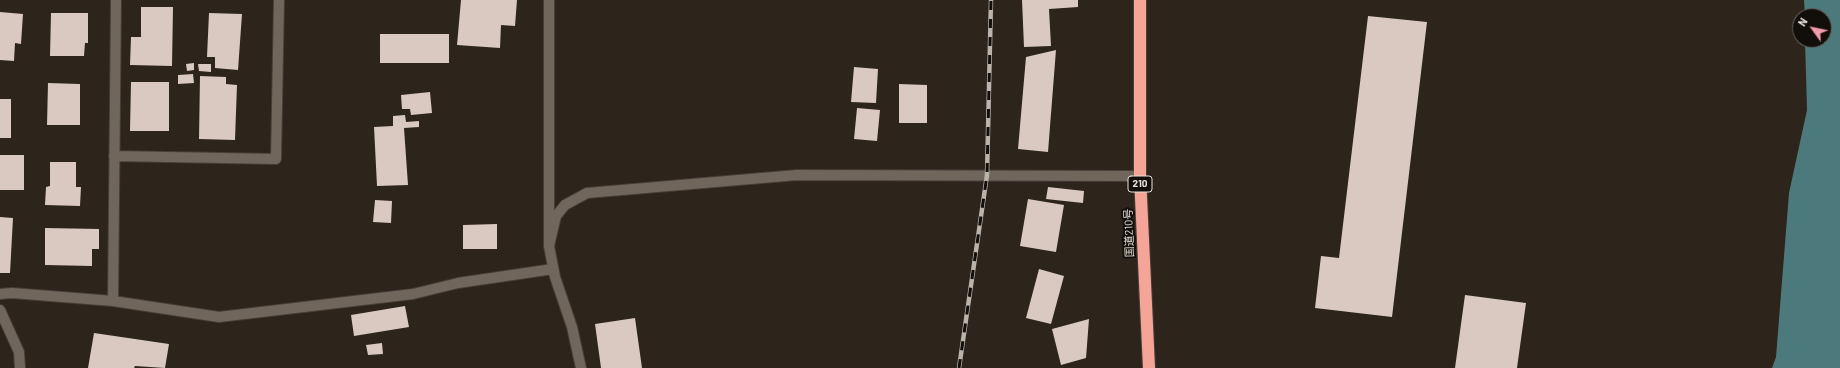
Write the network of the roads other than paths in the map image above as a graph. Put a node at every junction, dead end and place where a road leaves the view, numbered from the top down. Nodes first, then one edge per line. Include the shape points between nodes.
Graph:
1 (116, 0) edge
2 (279, 0) edge
3 (549, 0) edge
4 (1140, 0) edge
5 (114, 156) junction
6 (1140, 176) junction
7 (549, 246) junction
8 (553, 269) junction
9 (0, 294) edge
10 (113, 301) junction
11 (0, 310) edge
12 (20, 368) edge
13 (580, 368) edge
14 (1149, 368) edge

1 - 5 street
2 - 5 street via 276,159
3 - 7 street
4 - 6 highway, 国道210号 / 210
5 - 10 street
6 - 7 street via 797,175 587,193 565,205 556,216
6 - 14 highway, 国道210号 / 210
7 - 8 street
8 - 10 street via 458,283 413,294 219,317
8 - 13 street via 572,326
9 - 10 street
11 - 12 street via 19,352

